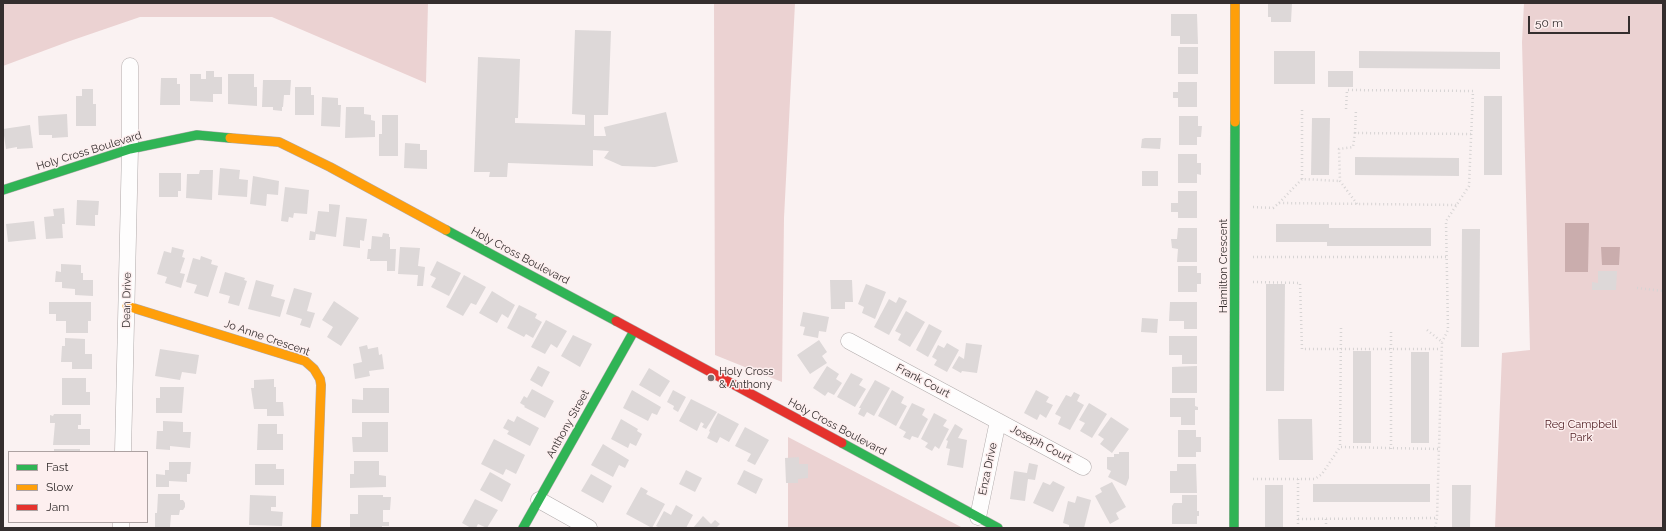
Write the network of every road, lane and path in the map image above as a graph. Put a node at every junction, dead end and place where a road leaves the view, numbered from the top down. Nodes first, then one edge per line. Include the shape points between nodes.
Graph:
1 (1235, 3) edge
2 (130, 66) dead end
3 (1302, 109) dead end
4 (1346, 109) dead end
5 (1356, 109) dead end
6 (1355, 133) junction
7 (1472, 134) junction
8 (130, 148) junction
9 (1302, 179) junction
10 (1340, 181) junction
11 (3, 190) edge
12 (1279, 203) junction
13 (1357, 204) junction
14 (1457, 205) junction
15 (1253, 207) dead end
16 (1253, 256) dead end
17 (1447, 257) junction
18 (1252, 282) dead end
19 (1637, 288) dead end
20 (1663, 291) edge
21 (127, 306) junction
22 (1341, 328) dead end
23 (1391, 329) dead end
24 (1427, 330) dead end
25 (634, 331) junction
26 (848, 341) dead end
27 (1442, 342) junction
28 (1341, 348) junction
29 (1441, 349) junction
30 (1391, 350) junction
31 (998, 421) junction
32 (1340, 447) junction
33 (1390, 449) junction
34 (1438, 449) junction
35 (123, 451) edge
36 (1083, 467) dead end
37 (1252, 479) dead end
38 (1298, 479) junction
39 (539, 500) junction
40 (978, 517) junction
41 (1326, 518) junction
42 (1437, 518) junction
43 (1298, 519) junction
44 (316, 528) edge
45 (523, 528) edge
46 (589, 528) edge
47 (998, 528) edge
48 (1234, 528) edge
49 (1298, 528) edge
50 (1326, 528) edge
51 (1435, 528) edge

1 - 48 street, Hamilton Crescent
2 - 8 street, Dean Drive
3 - 9 path
4 - 7 path via 1347,90 1474,90
5 - 6 path
6 - 7 path
6 - 10 path via 1353,147 1339,149
7 - 14 path via 1469,186
8 - 11 street, Holy Cross Boulevard
8 - 21 street, Dean Drive
8 - 25 street, Holy Cross Boulevard via 197,135 279,142
9 - 10 path
9 - 12 path
10 - 13 path
12 - 13 path
12 - 15 path via 1273,208
13 - 14 path
14 - 17 path via 1446,221
16 - 17 path
17 - 27 path via 1448,330
18 - 28 path via 1300,283 1302,349
19 - 20 path
21 - 35 street, Dean Drive
21 - 44 street, Jo Anne Crescent via 304,361 314,368 321,385
22 - 28 path
23 - 30 path
24 - 27 path
25 - 39 street, Anthony Street
25 - 40 street, Holy Cross Boulevard
26 - 31 street, Frank Court
27 - 29 path
28 - 30 path
28 - 32 path
29 - 30 path
29 - 34 path
30 - 33 path
31 - 36 street, Joseph Court
31 - 40 street, Enza Drive
32 - 33 path
32 - 38 path via 1322,474 1315,479
33 - 34 path
34 - 42 path
37 - 38 path
38 - 43 path
39 - 45 street, Anthony Street
39 - 46 street
40 - 47 street, Holy Cross Boulevard
41 - 42 path
41 - 43 path
41 - 50 path
42 - 51 path
43 - 49 path

